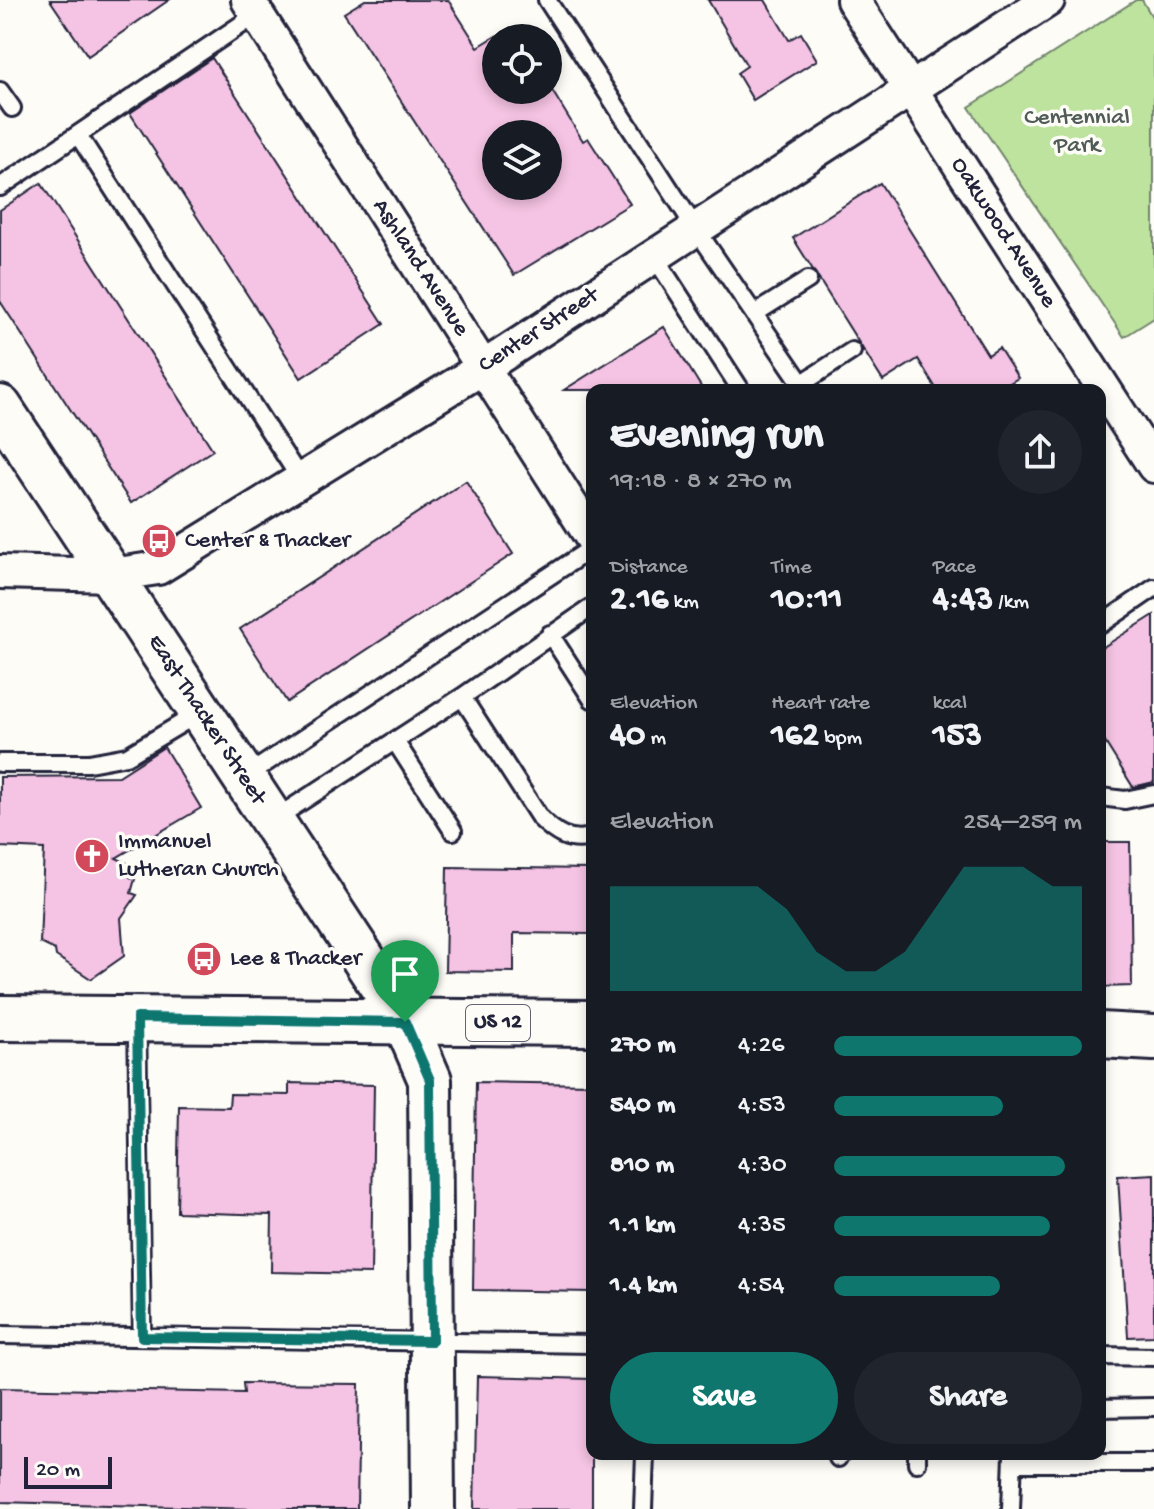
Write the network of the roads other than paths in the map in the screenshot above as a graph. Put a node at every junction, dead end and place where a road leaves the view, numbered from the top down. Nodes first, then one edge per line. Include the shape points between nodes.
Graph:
1 (547, 0) edge
2 (853, 0) edge
3 (1048, 0) edge
4 (252, 7) edge
5 (911, 90) junction
6 (0, 91) edge
7 (12, 108) dead end
8 (78, 135) junction
9 (0, 187) edge
10 (696, 229) junction
11 (654, 256) junction
12 (808, 280) dead end
13 (754, 314) junction
14 (852, 351) dead end
15 (484, 367) junction
16 (737, 384) edge
17 (801, 384) edge
18 (807, 384) edge
19 (1101, 384) edge
20 (1106, 392) edge
21 (0, 407) edge
22 (1154, 466) edge
23 (301, 480) junction
24 (586, 528) edge
25 (586, 552) edge
26 (0, 572) edge
27 (111, 575) junction
28 (1154, 588) edge
29 (586, 611) edge
30 (1106, 621) edge
31 (550, 634) junction
32 (586, 690) edge
33 (462, 697) junction
34 (201, 712) junction
35 (395, 741) junction
36 (0, 763) edge
37 (244, 777) junction
38 (1153, 796) edge
39 (1106, 798) edge
40 (272, 821) junction
41 (453, 831) dead end
42 (586, 839) edge
43 (0, 1018) edge
44 (137, 1018) junction
45 (405, 1022) junction
46 (586, 1023) edge
47 (1106, 1035) edge
48 (1154, 1038) edge
49 (0, 1335) edge
50 (142, 1337) junction
51 (432, 1341) junction
52 (586, 1344) edge
53 (1106, 1356) edge
54 (1154, 1357) edge
55 (1154, 1407) edge
56 (1106, 1408) edge
57 (645, 1460) edge
58 (1013, 1460) edge
59 (1069, 1460) edge
60 (1154, 1463) edge
61 (433, 1509) edge
62 (643, 1509) edge
63 (1011, 1509) edge

1 - 10 lane
2 - 5 street, Oakwood Avenue
3 - 5 street, Center Street
4 - 8 lane
4 - 15 street, Ashland Avenue
5 - 10 street, Center Street
5 - 19 street, Oakwood Avenue
6 - 7 lane
8 - 9 lane
8 - 23 lane
10 - 11 street, Center Street
10 - 13 lane
11 - 15 street, Center Street
11 - 16 lane
12 - 13 lane
13 - 17 lane
14 - 18 lane
15 - 23 street, Center Street
15 - 24 street, Ashland Avenue
20 - 22 street, Oakwood Avenue
21 - 27 street, East Thacker Street
23 - 27 street, Center Street via 158,568
25 - 37 lane
26 - 27 street, Center Street
27 - 34 street, East Thacker Street
28 - 30 lane
29 - 31 lane
31 - 32 lane
31 - 33 lane
33 - 35 lane
33 - 42 lane via 540,818 556,833
34 - 36 lane via 127,756 89,763
34 - 37 street, East Thacker Street
35 - 40 lane
35 - 41 lane
37 - 40 street, East Thacker Street
38 - 39 lane
40 - 45 street, East Thacker Street
43 - 44 main road, US 12
44 - 45 main road, US 12
44 - 50 lane
45 - 46 main road, US 12
45 - 51 street, East Thacker Street via 430,1080
47 - 48 main road
49 - 50 lane
50 - 51 lane
51 - 52 lane
51 - 61 street, East Thacker Street
53 - 54 lane
55 - 56 lane
57 - 62 lane
58 - 63 lane
59 - 60 lane

